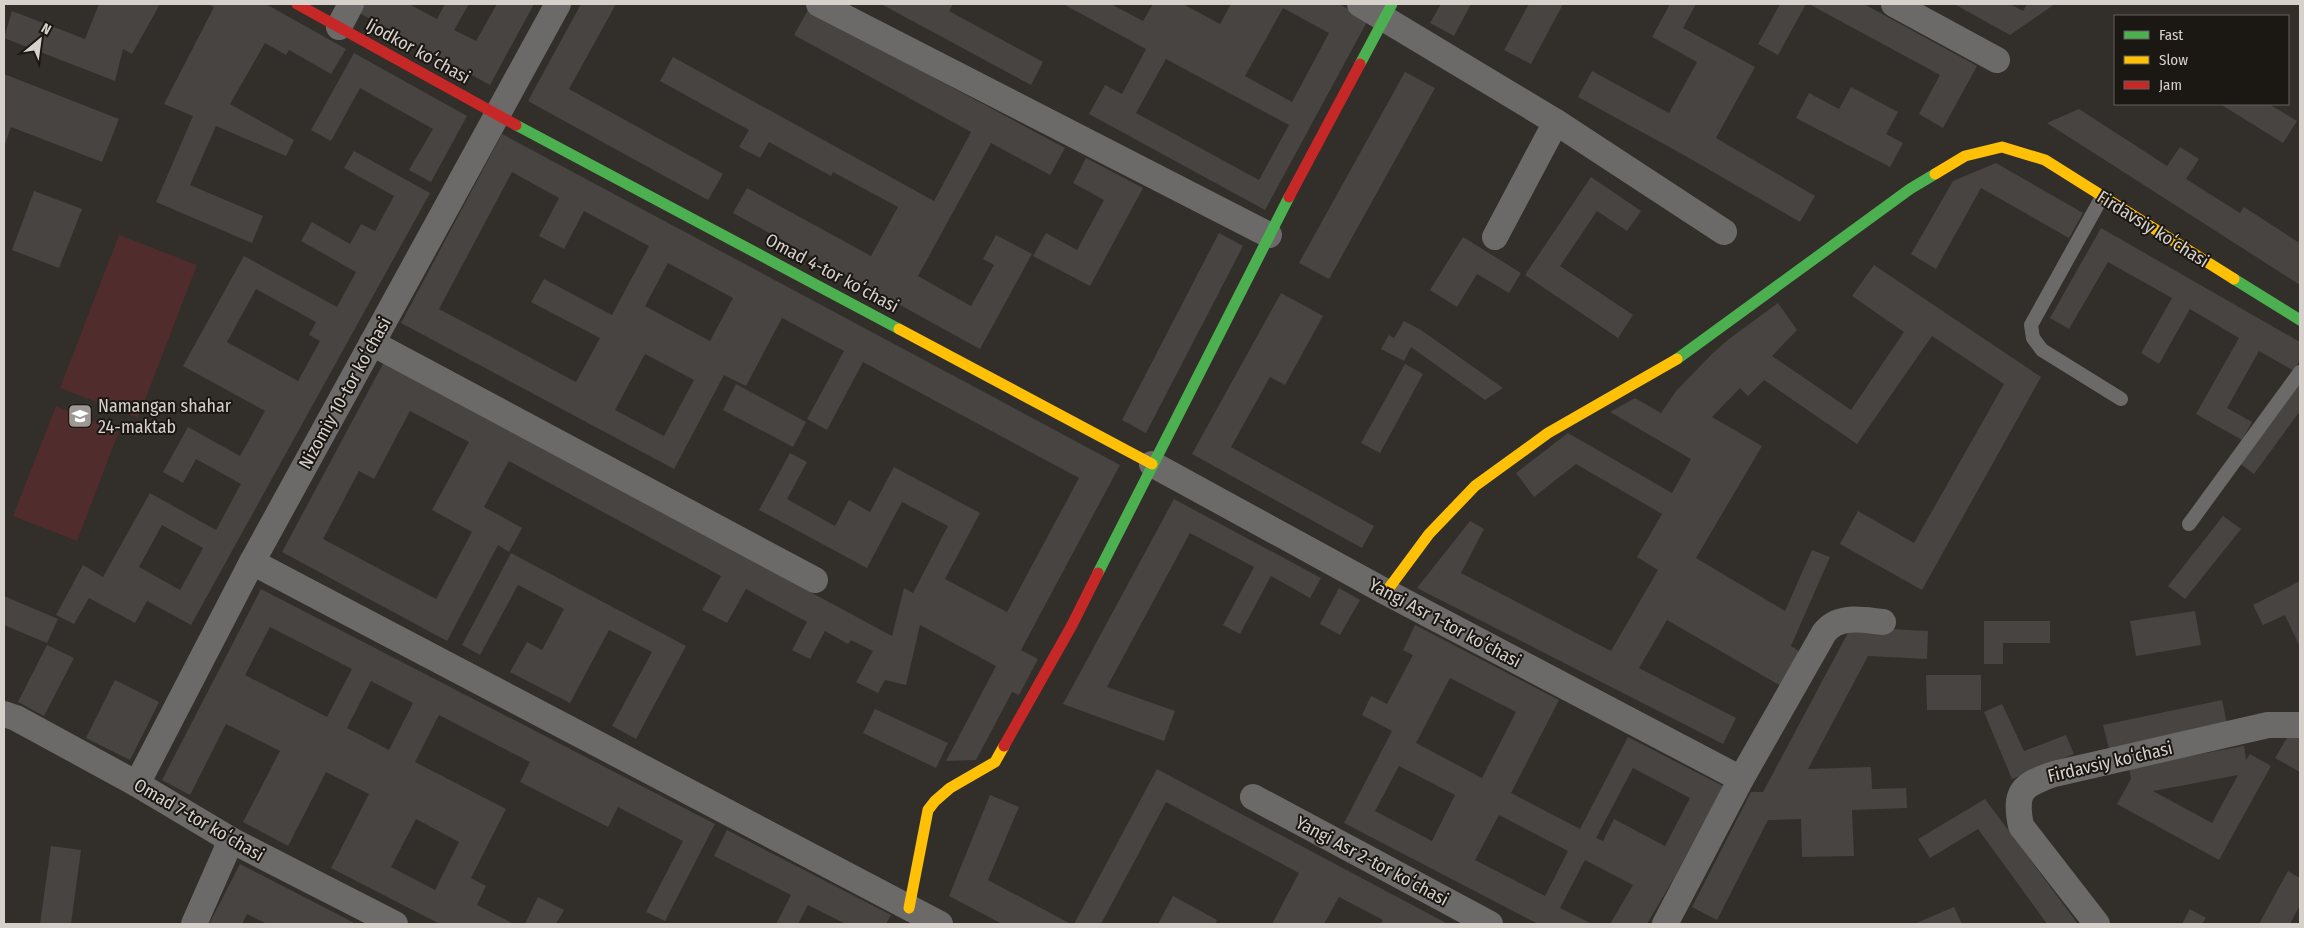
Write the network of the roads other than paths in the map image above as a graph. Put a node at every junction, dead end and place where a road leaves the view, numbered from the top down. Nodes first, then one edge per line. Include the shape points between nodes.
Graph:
1 (297, 4) edge
2 (351, 4) edge
3 (558, 4) edge
4 (819, 4) edge
5 (1360, 4) edge
6 (1894, 4) edge
7 (1388, 10) edge
8 (338, 27) junction
9 (1997, 60) dead end
10 (496, 114) junction
11 (1556, 122) junction
12 (2102, 197) junction
13 (1724, 232) dead end
14 (1269, 235) junction
15 (1495, 237) dead end
16 (2300, 320) edge
17 (372, 343) junction
18 (2300, 372) edge
19 (2121, 399) dead end
20 (1152, 464) junction
21 (2189, 524) dead end
22 (252, 562) junction
23 (814, 580) dead end
24 (1386, 592) junction
25 (1883, 622) dead end
26 (4, 714) edge
27 (2300, 725) edge
28 (1741, 779) junction
29 (137, 784) junction
30 (1253, 798) dead end
31 (231, 840) junction
32 (909, 908) junction
33 (194, 924) edge
34 (395, 924) edge
35 (940, 924) edge
36 (1490, 924) edge
37 (1665, 924) edge
38 (2097, 924) edge

1 - 8 street, Ijodkor koʻchasi
2 - 8 street
3 - 10 street, Nizomiy 10-tor koʻchasi
4 - 14 street
5 - 7 street
6 - 9 street
7 - 11 street
7 - 14 street
8 - 10 street, Ijodkor koʻchasi
10 - 17 street, Nizomiy 10-tor koʻchasi
10 - 20 street, Omad 4-tor koʻchasi
11 - 13 street
11 - 15 street
12 - 16 street, Firdavsiy koʻchasi
12 - 19 lane via 2031,325 2033,338 2042,350
12 - 24 street, Firdavsiy koʻchasi via 2045,160 2002,147 1965,156 1910,189 1683,355 1548,433 1482,481 1429,534
14 - 20 street
17 - 22 street, Nizomiy 10-tor koʻchasi
17 - 23 street
18 - 21 lane
20 - 24 street, Yangi Asr 1-tor koʻchasi
20 - 32 street via 1072,624 996,762 946,789 928,810
22 - 29 street, Nizomiy 10-tor koʻchasi
22 - 32 street
24 - 28 street, Yangi Asr 1-tor koʻchasi
25 - 28 street via 1844,620 1828,628
26 - 29 street, Omad 7-tor koʻchasi
27 - 38 street, Firdavsiy koʻchasi via 2268,725 2030,782 2020,796 2021,826
28 - 37 street
29 - 31 street, Omad 7-tor koʻchasi
30 - 36 street, Yangi Asr 2-tor koʻchasi
31 - 33 street
31 - 34 street, Omad 7-tor koʻchasi
32 - 35 street

